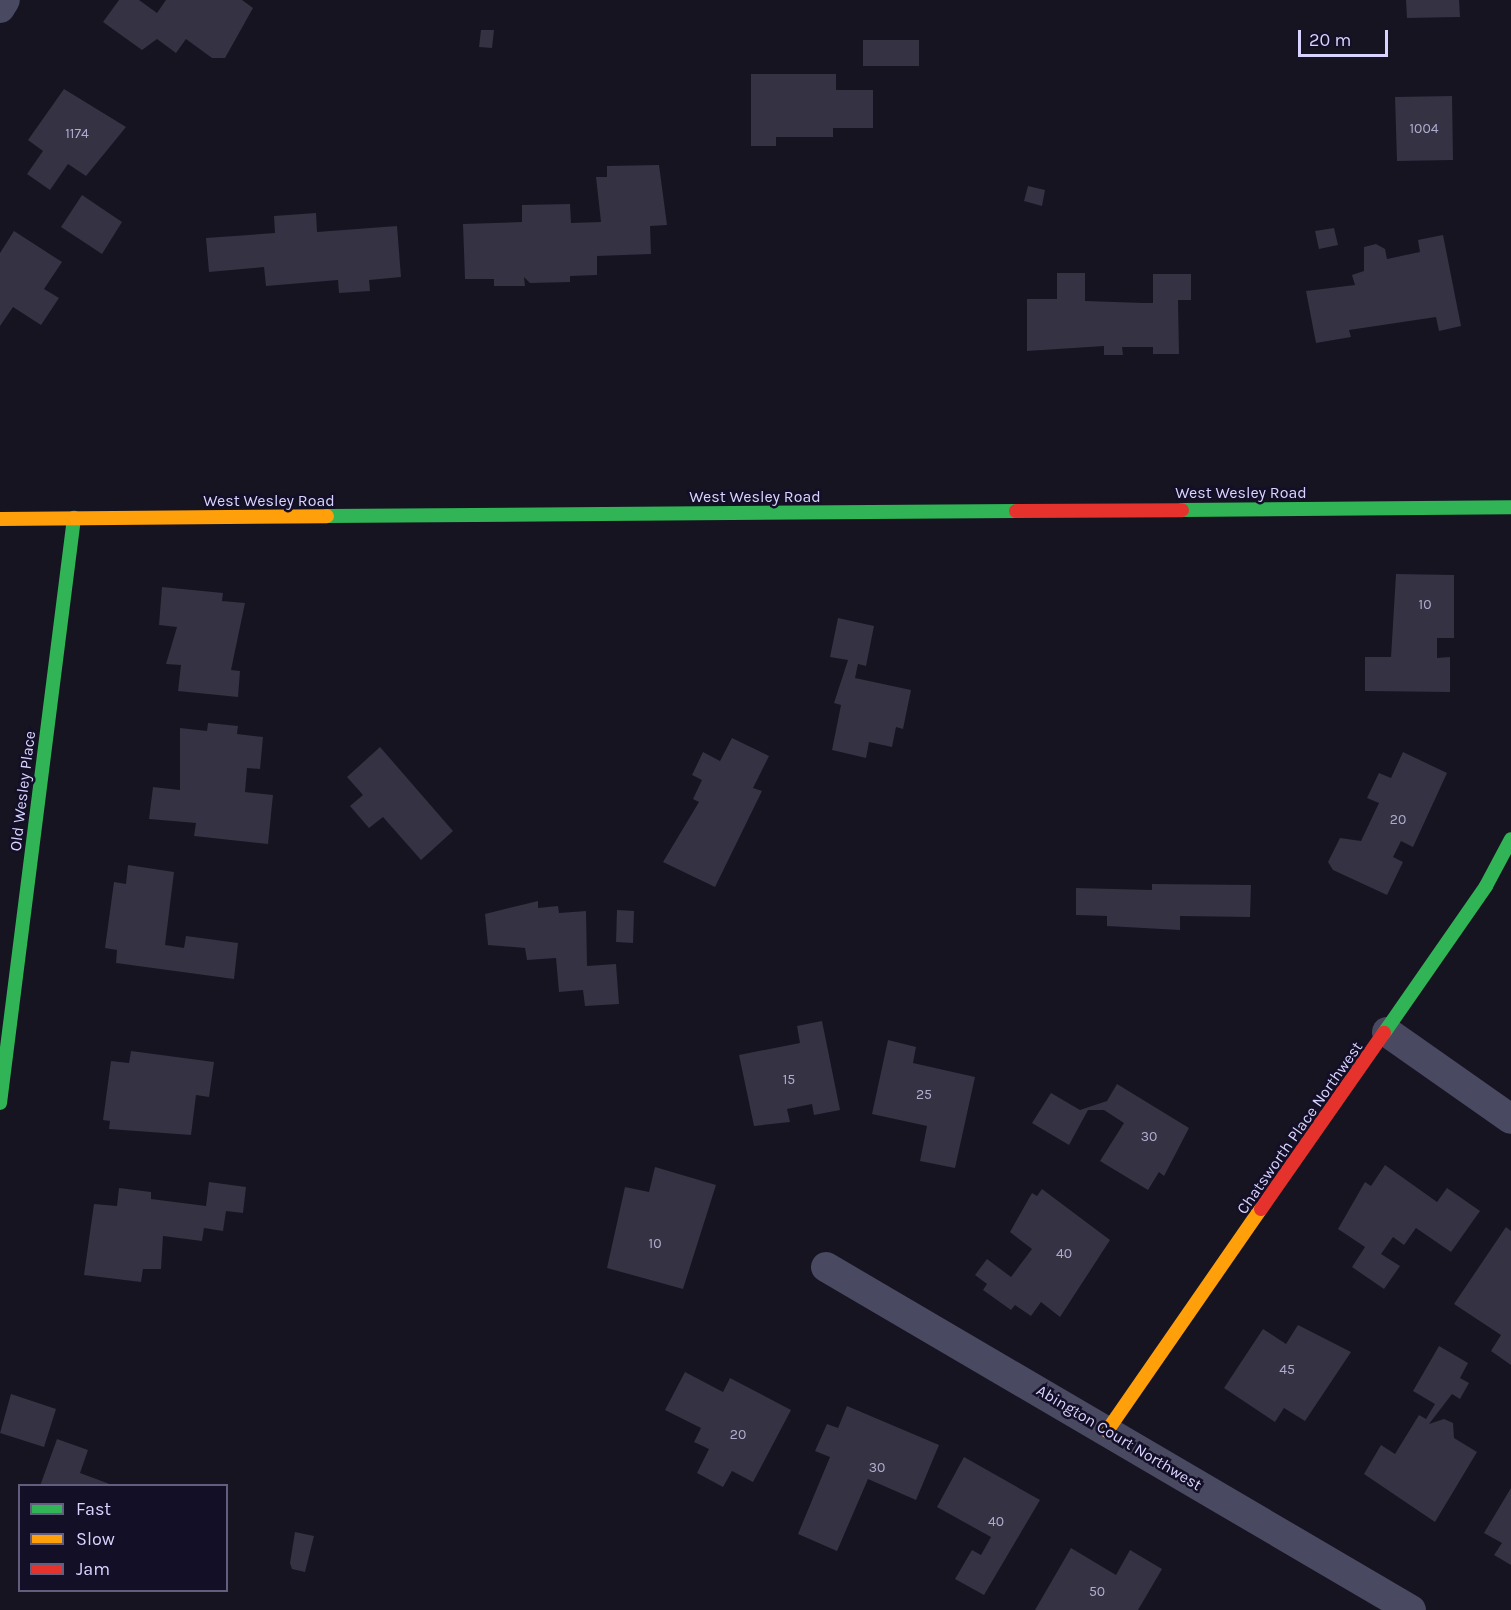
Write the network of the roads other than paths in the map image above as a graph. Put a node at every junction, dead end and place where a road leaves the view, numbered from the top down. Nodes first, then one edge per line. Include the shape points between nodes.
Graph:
1 (5, 0) edge
2 (0, 8) edge
3 (1511, 507) edge
4 (0, 519) edge
5 (74, 519) junction
6 (1511, 839) edge
7 (1387, 1032) junction
8 (0, 1103) edge
9 (1511, 1119) edge
10 (826, 1267) dead end
11 (1107, 1431) junction
12 (1411, 1610) edge

1 - 2 street
3 - 5 street, West Wesley Road
4 - 5 street, West Wesley Road
5 - 8 street, Old Wesley Place
6 - 7 street, Chatsworth Place Northwest via 1486,886
7 - 9 street
7 - 11 street, Chatsworth Place Northwest
10 - 11 street, Abington Court Northwest
11 - 12 street, Abington Court Northwest

